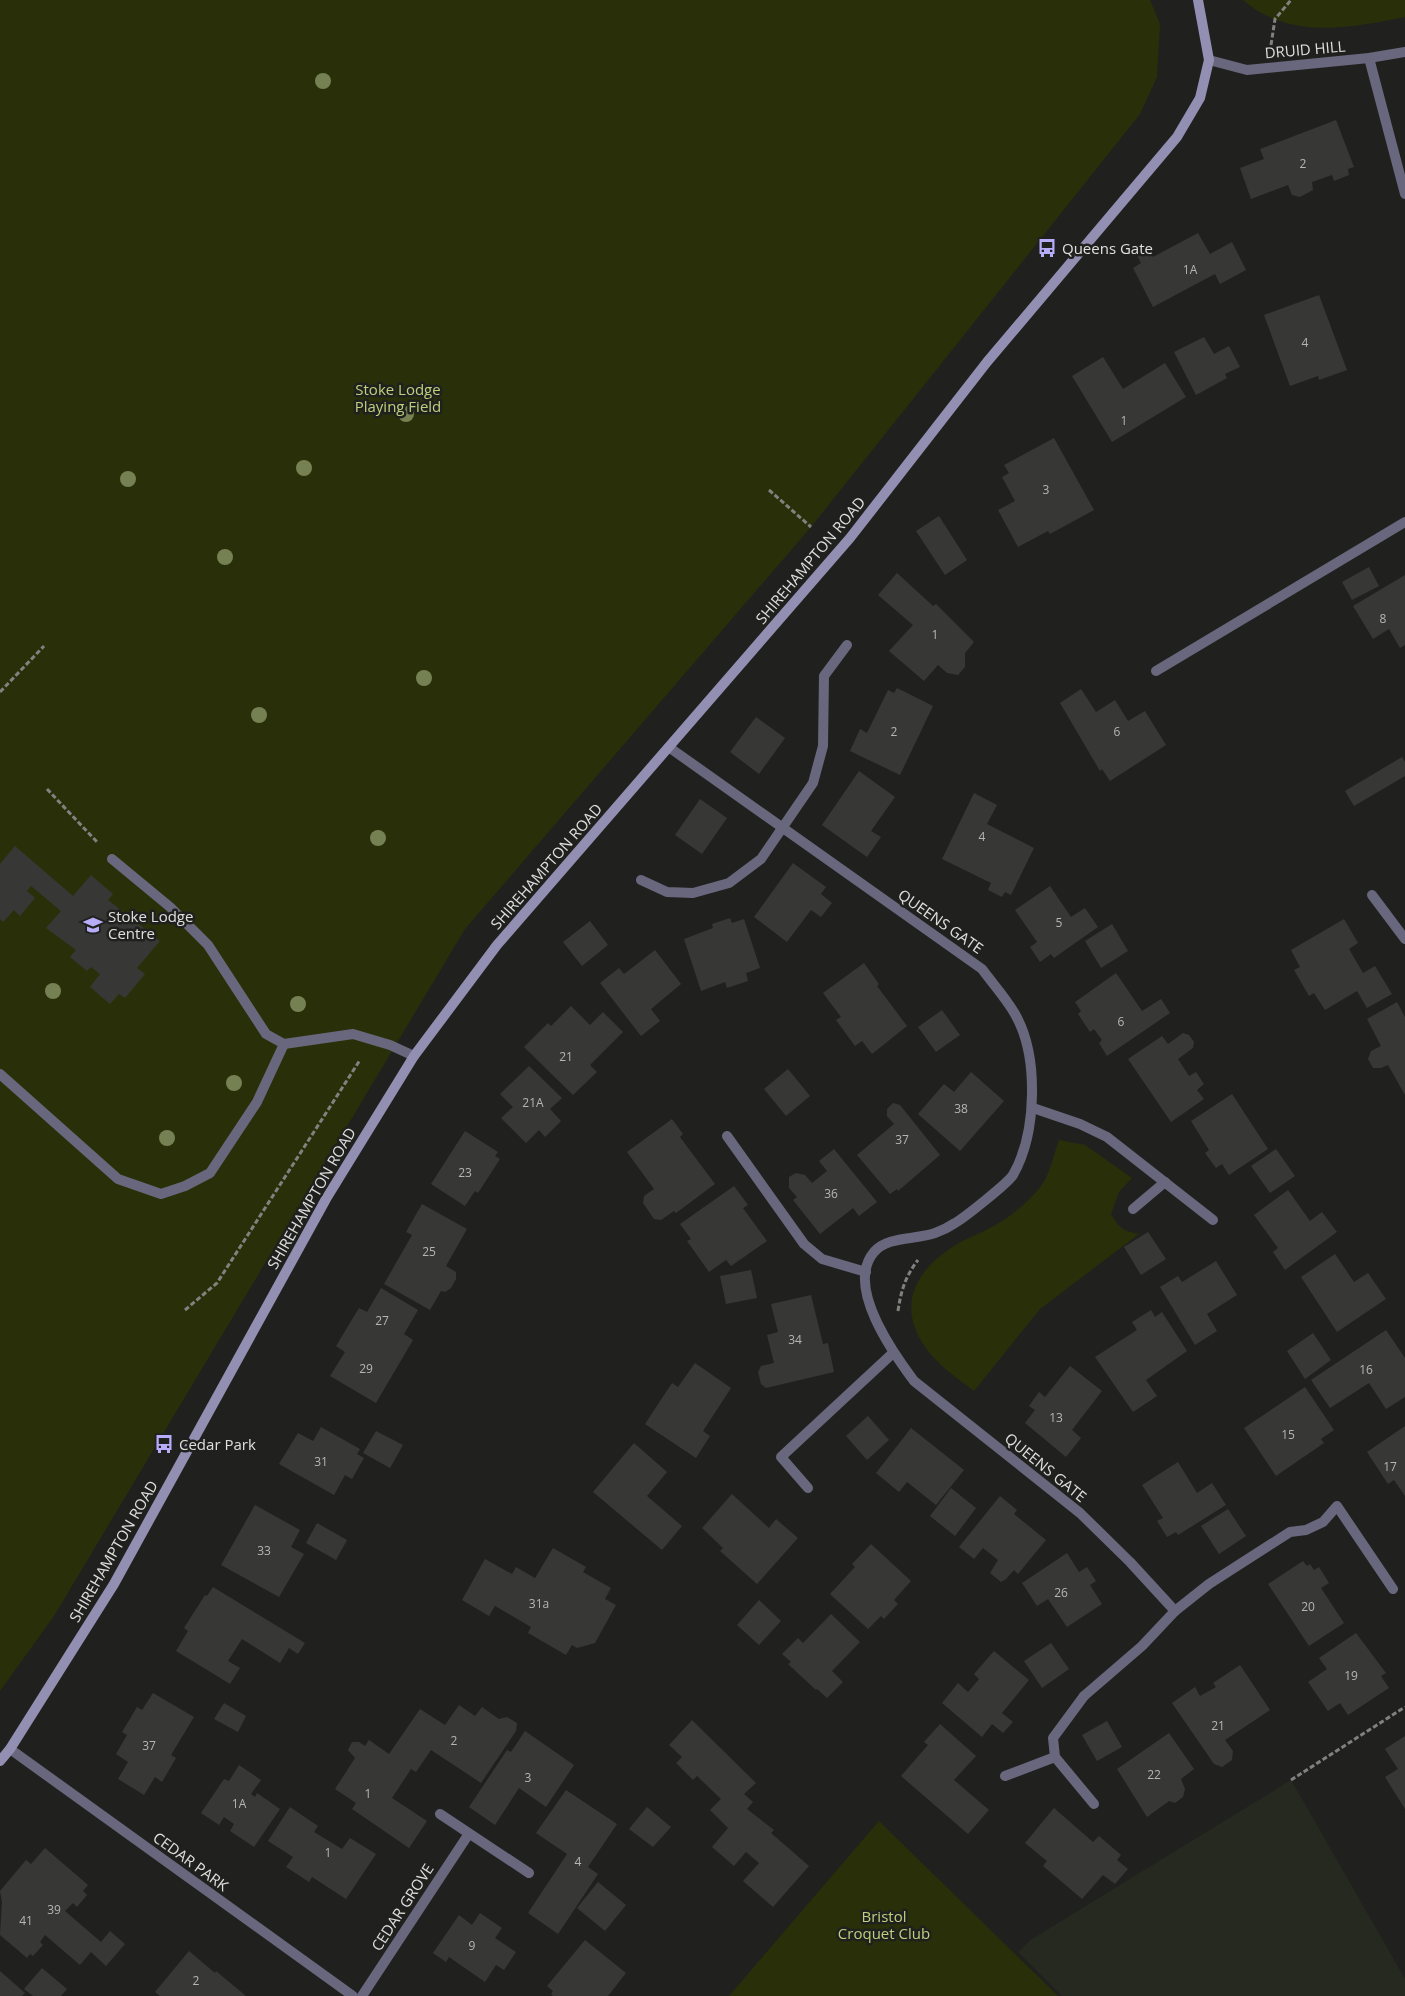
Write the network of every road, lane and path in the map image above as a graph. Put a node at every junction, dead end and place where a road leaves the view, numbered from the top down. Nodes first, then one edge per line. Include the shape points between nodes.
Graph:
1 (1198, 0) edge
2 (1291, 0) edge
3 (1405, 52) edge
4 (1369, 58) junction
5 (1210, 60) junction
6 (1268, 67) junction
7 (1405, 194) edge
8 (770, 490) dead end
9 (1405, 522) edge
10 (810, 527) dead end
11 (847, 645) dead end
12 (44, 646) dead end
13 (1156, 671) dead end
14 (0, 692) edge
15 (670, 748) junction
16 (48, 789) dead end
17 (782, 828) junction
18 (112, 859) joint
19 (641, 880) dead end
20 (1372, 895) dead end
21 (1405, 939) edge
22 (372, 1040) junction
23 (284, 1044) junction
24 (414, 1056) junction
25 (0, 1074) edge
26 (1033, 1108) junction
27 (726, 1136) dead end
28 (1164, 1182) junction
29 (1133, 1209) dead end
30 (1213, 1220) dead end
31 (935, 1233) junction
32 (866, 1272) junction
33 (185, 1310) dead end
34 (879, 1326) junction
35 (893, 1353) junction
36 (808, 1488) dead end
37 (1393, 1589) dead end
38 (1175, 1611) junction
39 (1405, 1707) edge
40 (10, 1749) junction
41 (1055, 1757) junction
42 (0, 1761) edge
43 (1005, 1776) dead end
44 (1291, 1780) dead end
45 (1094, 1804) dead end
46 (440, 1814) dead end
47 (468, 1835) junction
48 (529, 1873) dead end
49 (353, 1996) edge
50 (362, 1996) edge

1 - 5 main road
2 - 6 path via 1275,19
3 - 4 street, DRUID HILL
4 - 6 street, DRUID HILL
4 - 7 street
5 - 6 street, DRUID HILL via 1247,70
5 - 15 main road, SHIREHAMPTON ROAD via 1200,98 1177,137 987,362 850,538
8 - 10 path
9 - 13 street
11 - 17 street via 824,676 823,746 813,783
12 - 14 path
15 - 17 street, QUEENS GATE
15 - 24 main road, SHIREHAMPTON ROAD via 497,945
16 - 18 path
17 - 19 street via 760,859 729,883 693,893 667,892
17 - 26 street, QUEENS GATE via 982,969 1016,1015 1030,1060
18 - 23 street via 170,907 208,945 255,1020 266,1034
20 - 21 street
22 - 23 street via 353,1034
22 - 24 street
22 - 33 path via 217,1283
23 - 25 street via 257,1102 210,1173 161,1194 118,1179
24 - 40 main road, SHIREHAMPTON ROAD via 326,1199 114,1584
26 - 28 street via 1107,1137
26 - 31 street, QUEENS GATE via 1012,1176 957,1222
27 - 32 street via 804,1244 822,1259
28 - 29 street
28 - 30 street
31 - 32 street, QUEENS GATE via 882,1245 874,1252
31 - 34 path via 937,1244 920,1257 907,1274 898,1316
32 - 34 street, QUEENS GATE via 870,1304
34 - 35 street, QUEENS GATE
35 - 36 street via 780,1457
35 - 38 street, QUEENS GATE via 914,1381 1080,1513
37 - 38 street via 1337,1506 1323,1522 1306,1530 1290,1532 1209,1584
38 - 41 street via 1142,1646 1084,1696 1053,1738
39 - 44 path
40 - 42 main road, SHIREHAMPTON ROAD
40 - 49 street, CEDAR PARK
41 - 43 street
41 - 45 street
46 - 47 street
47 - 48 street
47 - 50 street, CEDAR GROVE

